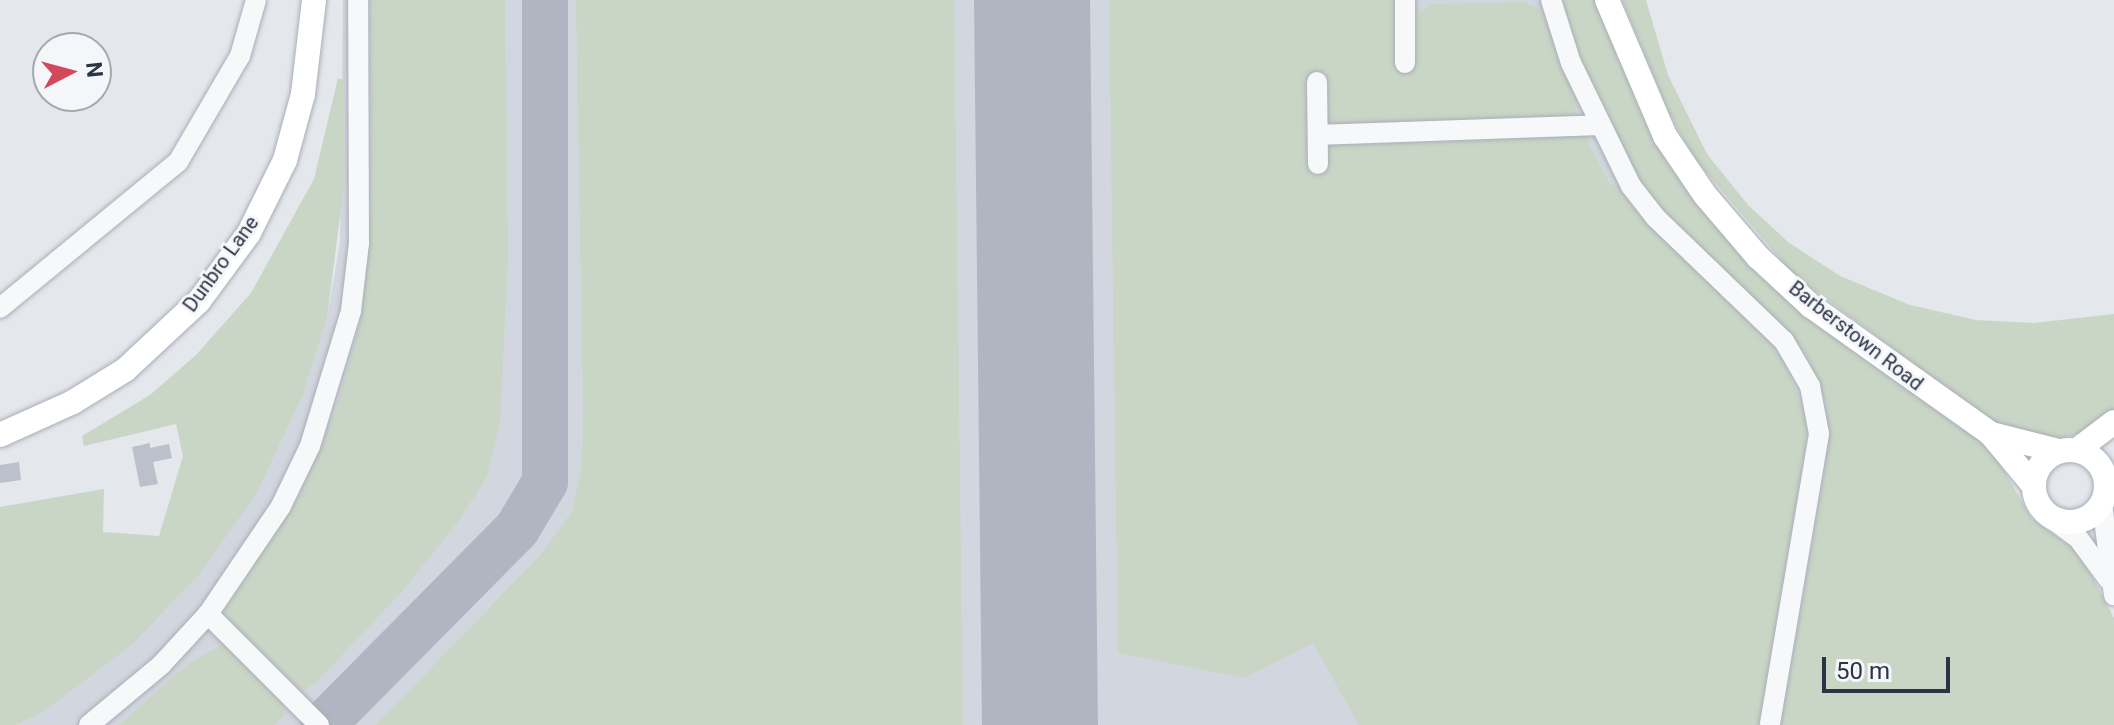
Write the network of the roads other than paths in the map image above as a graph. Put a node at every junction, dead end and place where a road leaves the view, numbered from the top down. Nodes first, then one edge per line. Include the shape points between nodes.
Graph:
1 (256, 0) edge
2 (314, 0) edge
3 (358, 0) edge
4 (1405, 0) edge
5 (1551, 0) edge
6 (1607, 0) edge
7 (1405, 63) dead end
8 (1317, 82) dead end
9 (1598, 125) junction
10 (1318, 135) junction
11 (1318, 164) dead end
12 (0, 308) edge
13 (2114, 422) edge
14 (1991, 434) junction
15 (0, 435) edge
16 (2067, 451) junction
17 (2107, 483) edge
18 (2033, 485) junction
19 (2049, 517) junction
20 (2112, 588) edge
21 (208, 614) junction
22 (89, 725) edge
23 (319, 725) edge
24 (1770, 725) edge

1 - 12 street via 240,56 178,162
2 - 15 main road, Dunbro Lane via 303,94 285,160 240,244 199,301 125,370 73,402
3 - 21 street via 359,243 351,311 310,446 274,519
4 - 7 street
5 - 9 street
6 - 14 main road, Barberstown Road via 1665,136 1705,195 1758,257 1811,306
8 - 10 street
9 - 10 street
9 - 24 street via 1631,186 1655,217 1784,341 1810,386 1819,434
10 - 11 street
13 - 16 main road
14 - 16 main road, Barberstown Road
14 - 18 main road
16 - 17 main road via 2096,461
16 - 18 main road via 2042,462
17 - 19 main road via 2073,523
17 - 20 street
18 - 19 main road
19 - 20 street via 2078,538
21 - 22 street via 161,665
21 - 23 street

